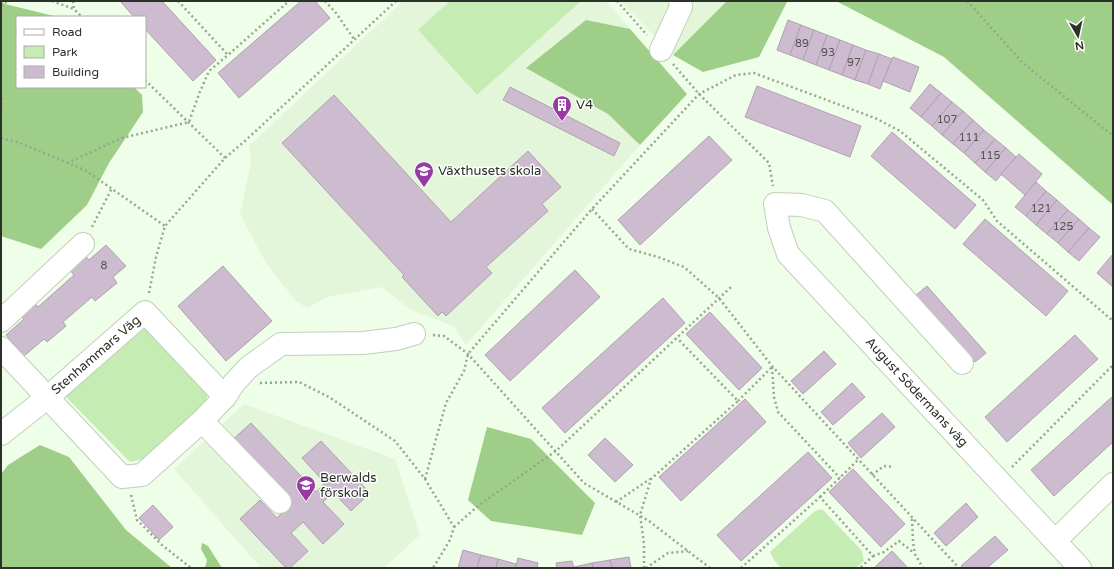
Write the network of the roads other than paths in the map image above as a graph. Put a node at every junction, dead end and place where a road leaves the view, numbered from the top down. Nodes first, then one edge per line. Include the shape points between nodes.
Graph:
1 (680, 1) edge
2 (661, 50) dead end
3 (83, 244) road end
4 (1, 321) edge
5 (414, 334) road end
6 (1, 348) edge
7 (962, 363) dead end
8 (230, 390) junction
9 (48, 398) junction
10 (202, 421) junction
11 (1, 434) edge
12 (1113, 484) edge
13 (280, 502) dead end
14 (1054, 541) junction
15 (1080, 568) edge

1 - 2 street via 681,7
3 - 4 street
5 - 8 street via 363,343 281,344 249,367
6 - 9 street
7 - 14 street, August Södermans väg via 825,211 802,205 775,204 779,228 788,254
8 - 9 street, Stenhammars Väg via 145,312
8 - 10 street
9 - 10 street, Stenhammars Väg via 122,477 142,475
9 - 11 street, Stenhammars Väg
10 - 13 street
12 - 14 street
14 - 15 street, August Södermans väg

